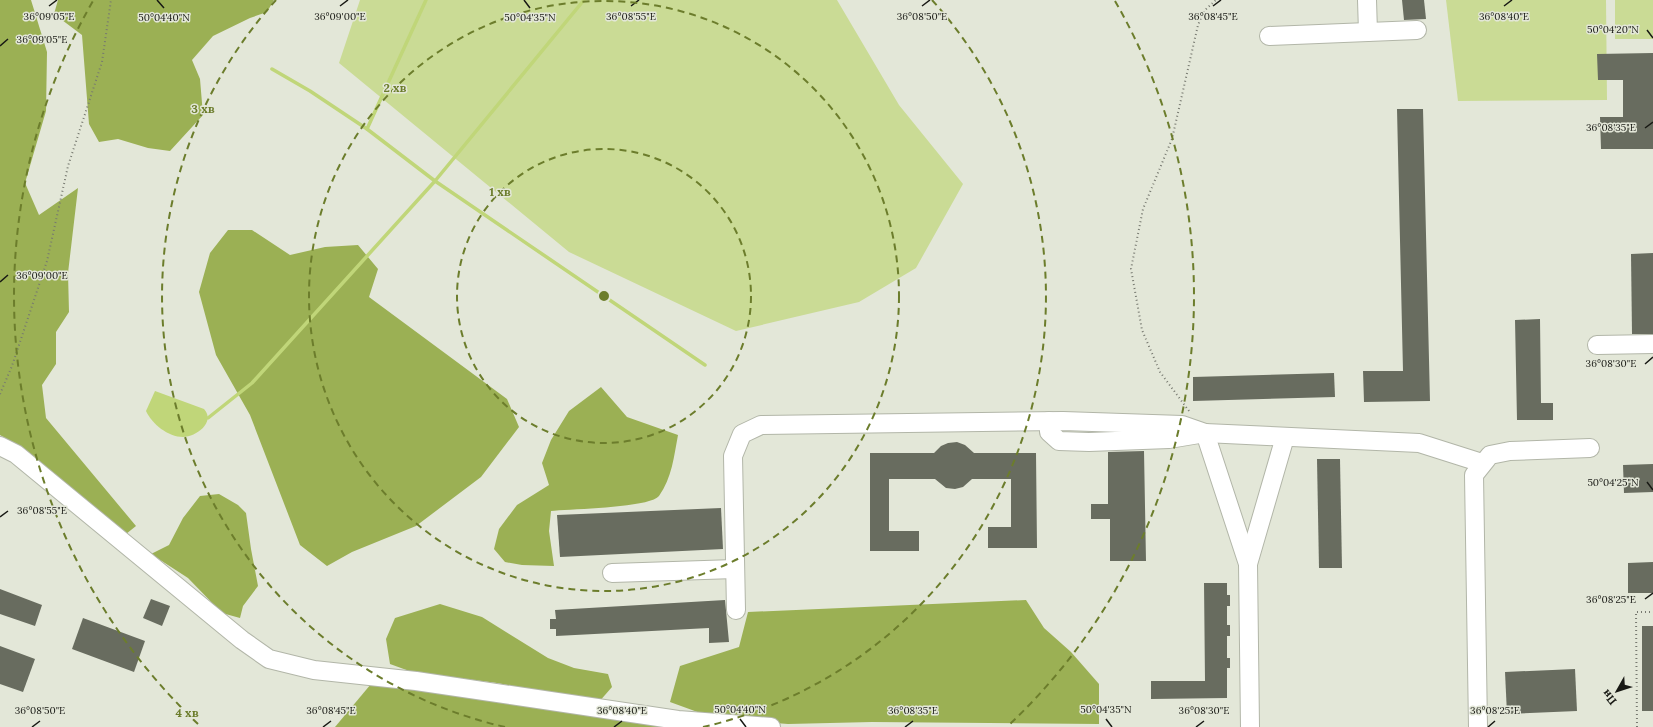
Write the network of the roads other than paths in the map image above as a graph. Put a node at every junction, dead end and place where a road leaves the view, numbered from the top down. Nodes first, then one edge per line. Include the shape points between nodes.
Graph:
1 (1367, 0) edge
2 (1417, 30) dead end
3 (1368, 32) junction
4 (1269, 36) dead end
5 (1653, 344) edge
6 (1597, 345) dead end
7 (1205, 433) junction
8 (1285, 437) junction
9 (0, 446) edge
10 (1590, 448) dead end
11 (1482, 463) junction
12 (1248, 564) junction
13 (735, 569) junction
14 (612, 574) dead end
15 (736, 610) dead end
16 (771, 727) edge
17 (1250, 727) edge
18 (1478, 727) edge

1 - 3 street
2 - 3 street
3 - 4 street
5 - 6 street
7 - 8 street
7 - 12 street
7 - 13 street via 1169,440 1089,442 1059,441 1049,432 1049,421 761,425 742,434 733,456
8 - 11 street via 1419,443
8 - 12 street
9 - 16 street via 16,454 269,660 314,670 416,681 678,720
10 - 11 street via 1510,451 1490,454
11 - 18 street via 1474,475
12 - 17 street
13 - 14 street
13 - 15 street

